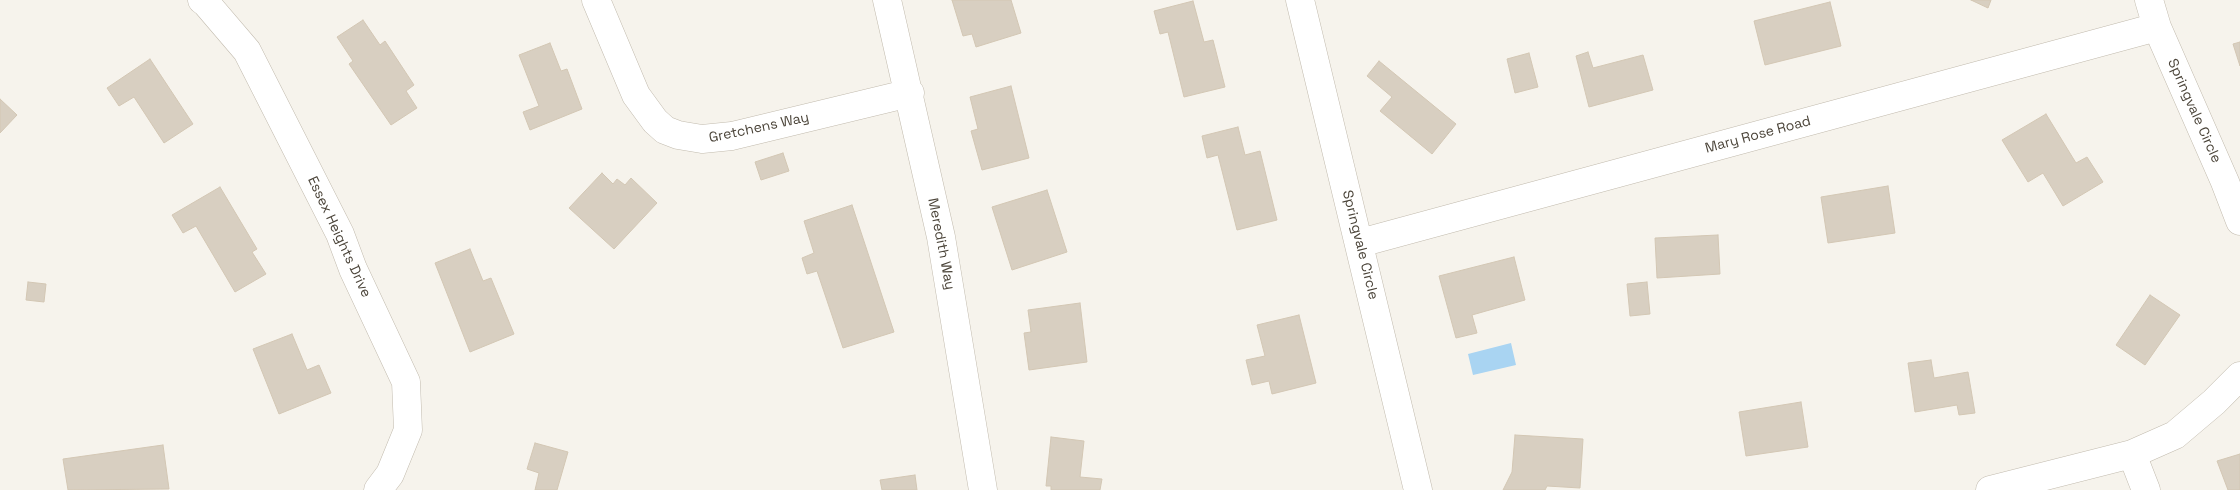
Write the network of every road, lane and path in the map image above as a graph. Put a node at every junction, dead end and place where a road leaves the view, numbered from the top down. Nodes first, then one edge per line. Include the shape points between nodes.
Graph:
1 (202, 0) edge
2 (596, 0) edge
3 (887, 0) edge
4 (1300, 0) edge
5 (2149, 0) edge
6 (2157, 27) junction
7 (910, 93) junction
8 (2240, 221) edge
9 (1360, 243) junction
10 (2240, 376) edge
11 (2132, 454) junction
12 (378, 490) edge
13 (983, 490) edge
14 (1418, 490) edge
15 (1990, 490) edge
16 (2146, 490) edge

1 - 12 street, Essex Heights Drive via 247,50 340,234 406,382 408,430 390,474
2 - 7 street, Gretchens Way via 636,96 655,121 678,135 702,139 732,136
3 - 7 street, Meredith Way
4 - 9 street, Springvale Circle
5 - 6 street, Springvale Circle
6 - 8 street, Springvale Circle
6 - 9 street, Mary Rose Road
7 - 13 street, Meredith Way via 941,237
9 - 14 street, Springvale Circle
10 - 11 street via 2175,434
11 - 15 street
11 - 16 street

